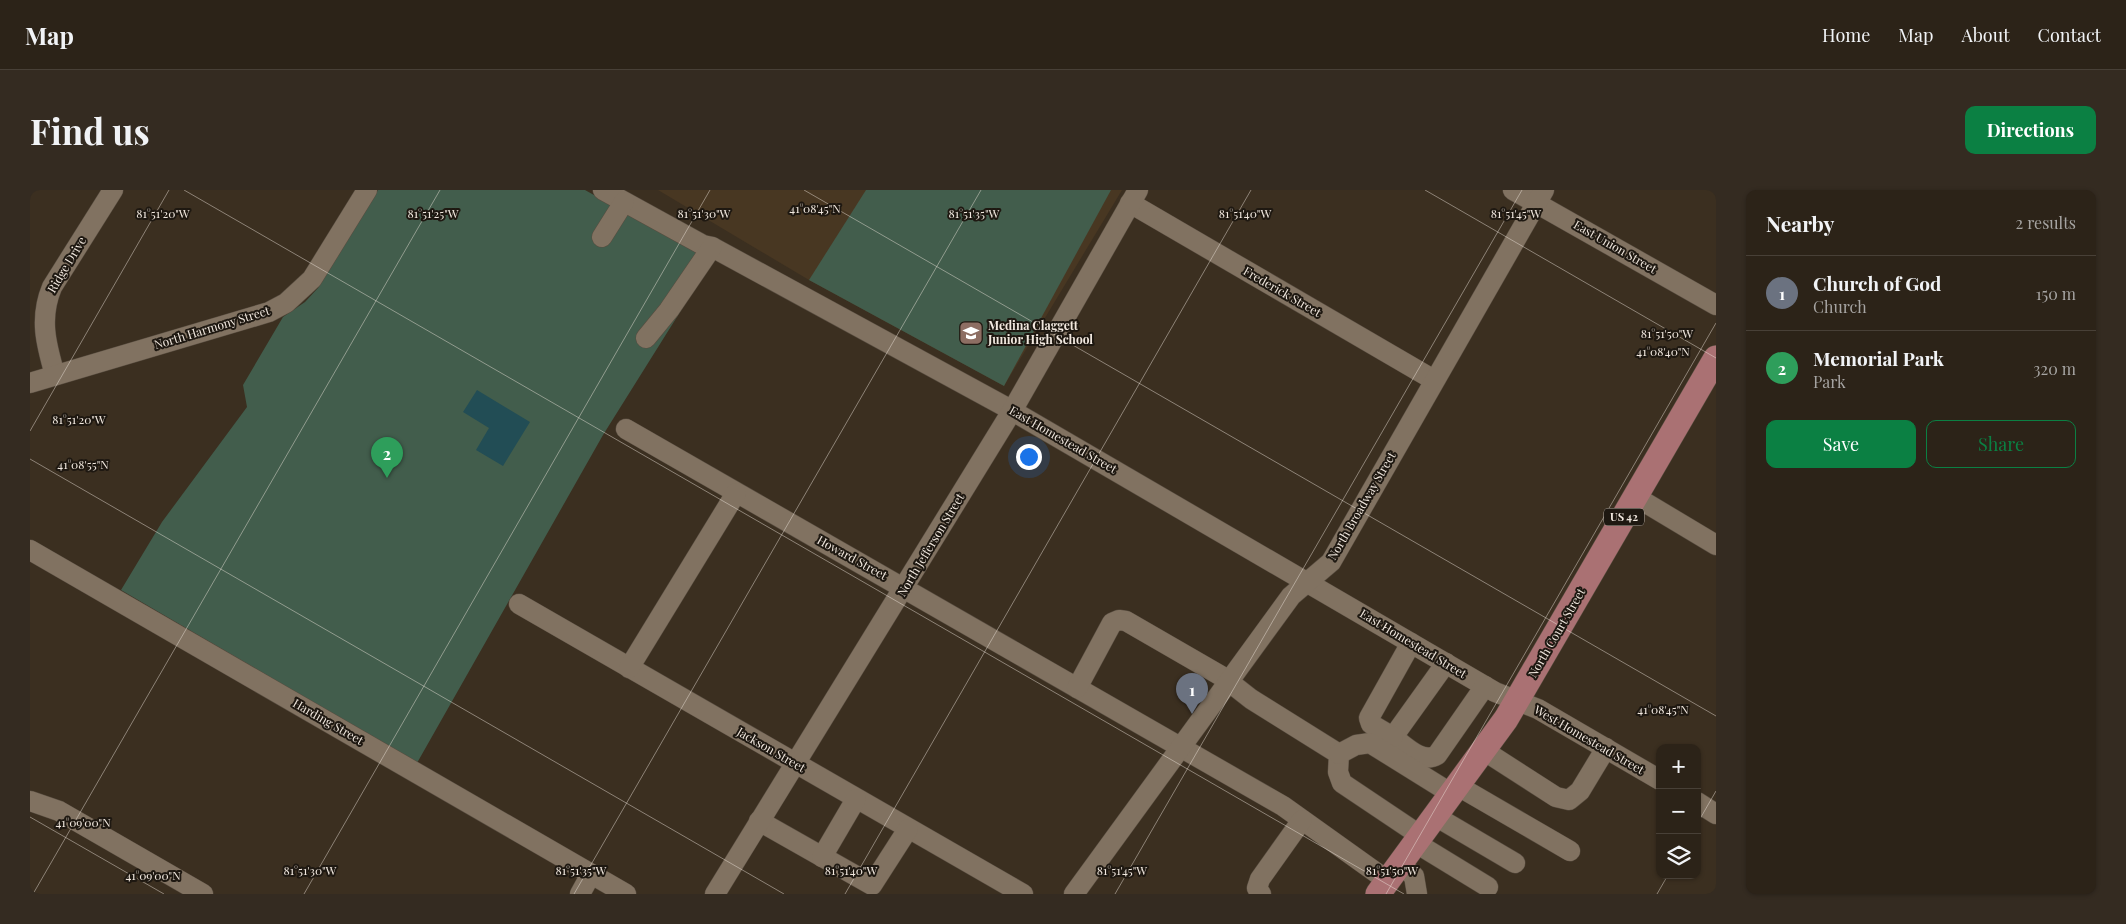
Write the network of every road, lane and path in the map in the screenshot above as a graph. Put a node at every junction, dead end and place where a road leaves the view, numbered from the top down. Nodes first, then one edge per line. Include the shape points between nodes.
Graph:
1 (113, 190) edge
2 (367, 190) edge
3 (603, 190) edge
4 (1513, 190) edge
5 (1134, 197) edge
6 (1541, 197) edge
7 (624, 202) junction
8 (602, 237) dead end
9 (712, 247) junction
10 (1716, 305) edge
11 (646, 338) dead end
12 (1716, 358) edge
13 (55, 376) junction
14 (1434, 380) junction
15 (30, 383) edge
16 (1012, 411) junction
17 (626, 429) dead end
18 (736, 493) junction
19 (1636, 497) junction
20 (1716, 545) edge
21 (30, 550) edge
22 (1308, 581) junction
23 (904, 588) junction
24 (519, 604) dead end
25 (1411, 643) junction
26 (1446, 664) junction
27 (629, 668) junction
28 (1230, 682) junction
29 (1485, 686) junction
30 (1077, 688) junction
31 (1517, 701) junction
32 (1393, 737) junction
33 (1182, 748) junction
34 (1606, 748) junction
35 (1484, 750) junction
36 (1339, 754) junction
37 (794, 763) junction
38 (1656, 778) edge
39 (1455, 790) junction
40 (856, 799) junction
41 (30, 801) edge
42 (1701, 805) edge
43 (1716, 814) edge
44 (1435, 816) junction
45 (1302, 820) junction
46 (759, 821) junction
47 (908, 829) junction
48 (1419, 840) junction
49 (1570, 851) dead end
50 (822, 857) junction
51 (1515, 863) dead end
52 (591, 874) junction
53 (1389, 880) edge
54 (1488, 887) dead end
55 (203, 894) edge
56 (580, 894) edge
57 (626, 894) edge
58 (715, 894) edge
59 (1023, 894) edge
60 (1074, 894) edge
61 (1261, 894) edge
62 (1417, 894) edge

1 - 13 street, Ridge Drive via 46,300 44,334
2 - 13 street, North Harmony Street via 312,279 286,304 269,312
3 - 7 street, East Homestead Street
4 - 6 street, East Union Street
5 - 14 street, Frederick Street
5 - 16 street, North Jefferson Street
6 - 10 street, East Union Street
6 - 14 street, North Broadway Street
7 - 8 street
7 - 9 street, East Homestead Street via 703,246
9 - 11 street
9 - 16 street, East Homestead Street
12 - 19 main road, North Court Street / US 42
13 - 15 street, North Harmony Street
14 - 22 street, North Broadway Street via 1331,562
16 - 22 street, East Homestead Street
16 - 23 street, North Jefferson Street
17 - 18 street, Howard Street
18 - 23 street, Howard Street
18 - 27 street
19 - 20 street
19 - 31 main road, North Court Street / US 42
21 - 52 street, Harding Street
22 - 25 street, East Homestead Street
22 - 28 street, North Broadway Street via 1291,596
23 - 30 street, Howard Street
23 - 37 street, North Jefferson Street
24 - 27 street, Jackson Street
25 - 26 street, East Homestead Street
25 - 32 street via 1369,718 1372,724
26 - 29 street, East Homestead Street
26 - 32 street
27 - 37 street, Jackson Street
28 - 30 street via 1119,620 1110,626
28 - 33 street, North Broadway Street
28 - 36 street via 1251,700
29 - 31 street, East Homestead Street
29 - 32 street via 1437,755 1420,756
30 - 33 street, Howard Street
31 - 34 street, West Homestead Street via 1538,709
31 - 35 main road, North Court Street / US 42
33 - 45 street, Howard Street
33 - 60 street, North Broadway Street
34 - 35 street via 1580,791 1569,800 1556,797
34 - 38 street, West Homestead Street
35 - 39 main road, North Court Street / US 42
36 - 39 street via 1356,745 1370,743
36 - 48 street via 1338,772 1342,783
37 - 40 street, Jackson Street
37 - 46 street, North Jefferson Street
39 - 44 main road, North Court Street / US 42
39 - 49 street
40 - 47 street, Jackson Street
40 - 50 street
41 - 55 street via 59,811
42 - 43 street
44 - 48 main road, North Court Street / US 42
44 - 51 street
45 - 53 street, Howard Street
45 - 61 street via 1260,879 1257,888
46 - 50 street
46 - 58 street, North Jefferson Street
47 - 50 street via 872,885
47 - 59 street, Jackson Street
48 - 53 main road, North Court Street / US 42
48 - 54 street
52 - 56 street
52 - 57 street, Harding Street
53 - 62 street, Howard Street via 1414,876

